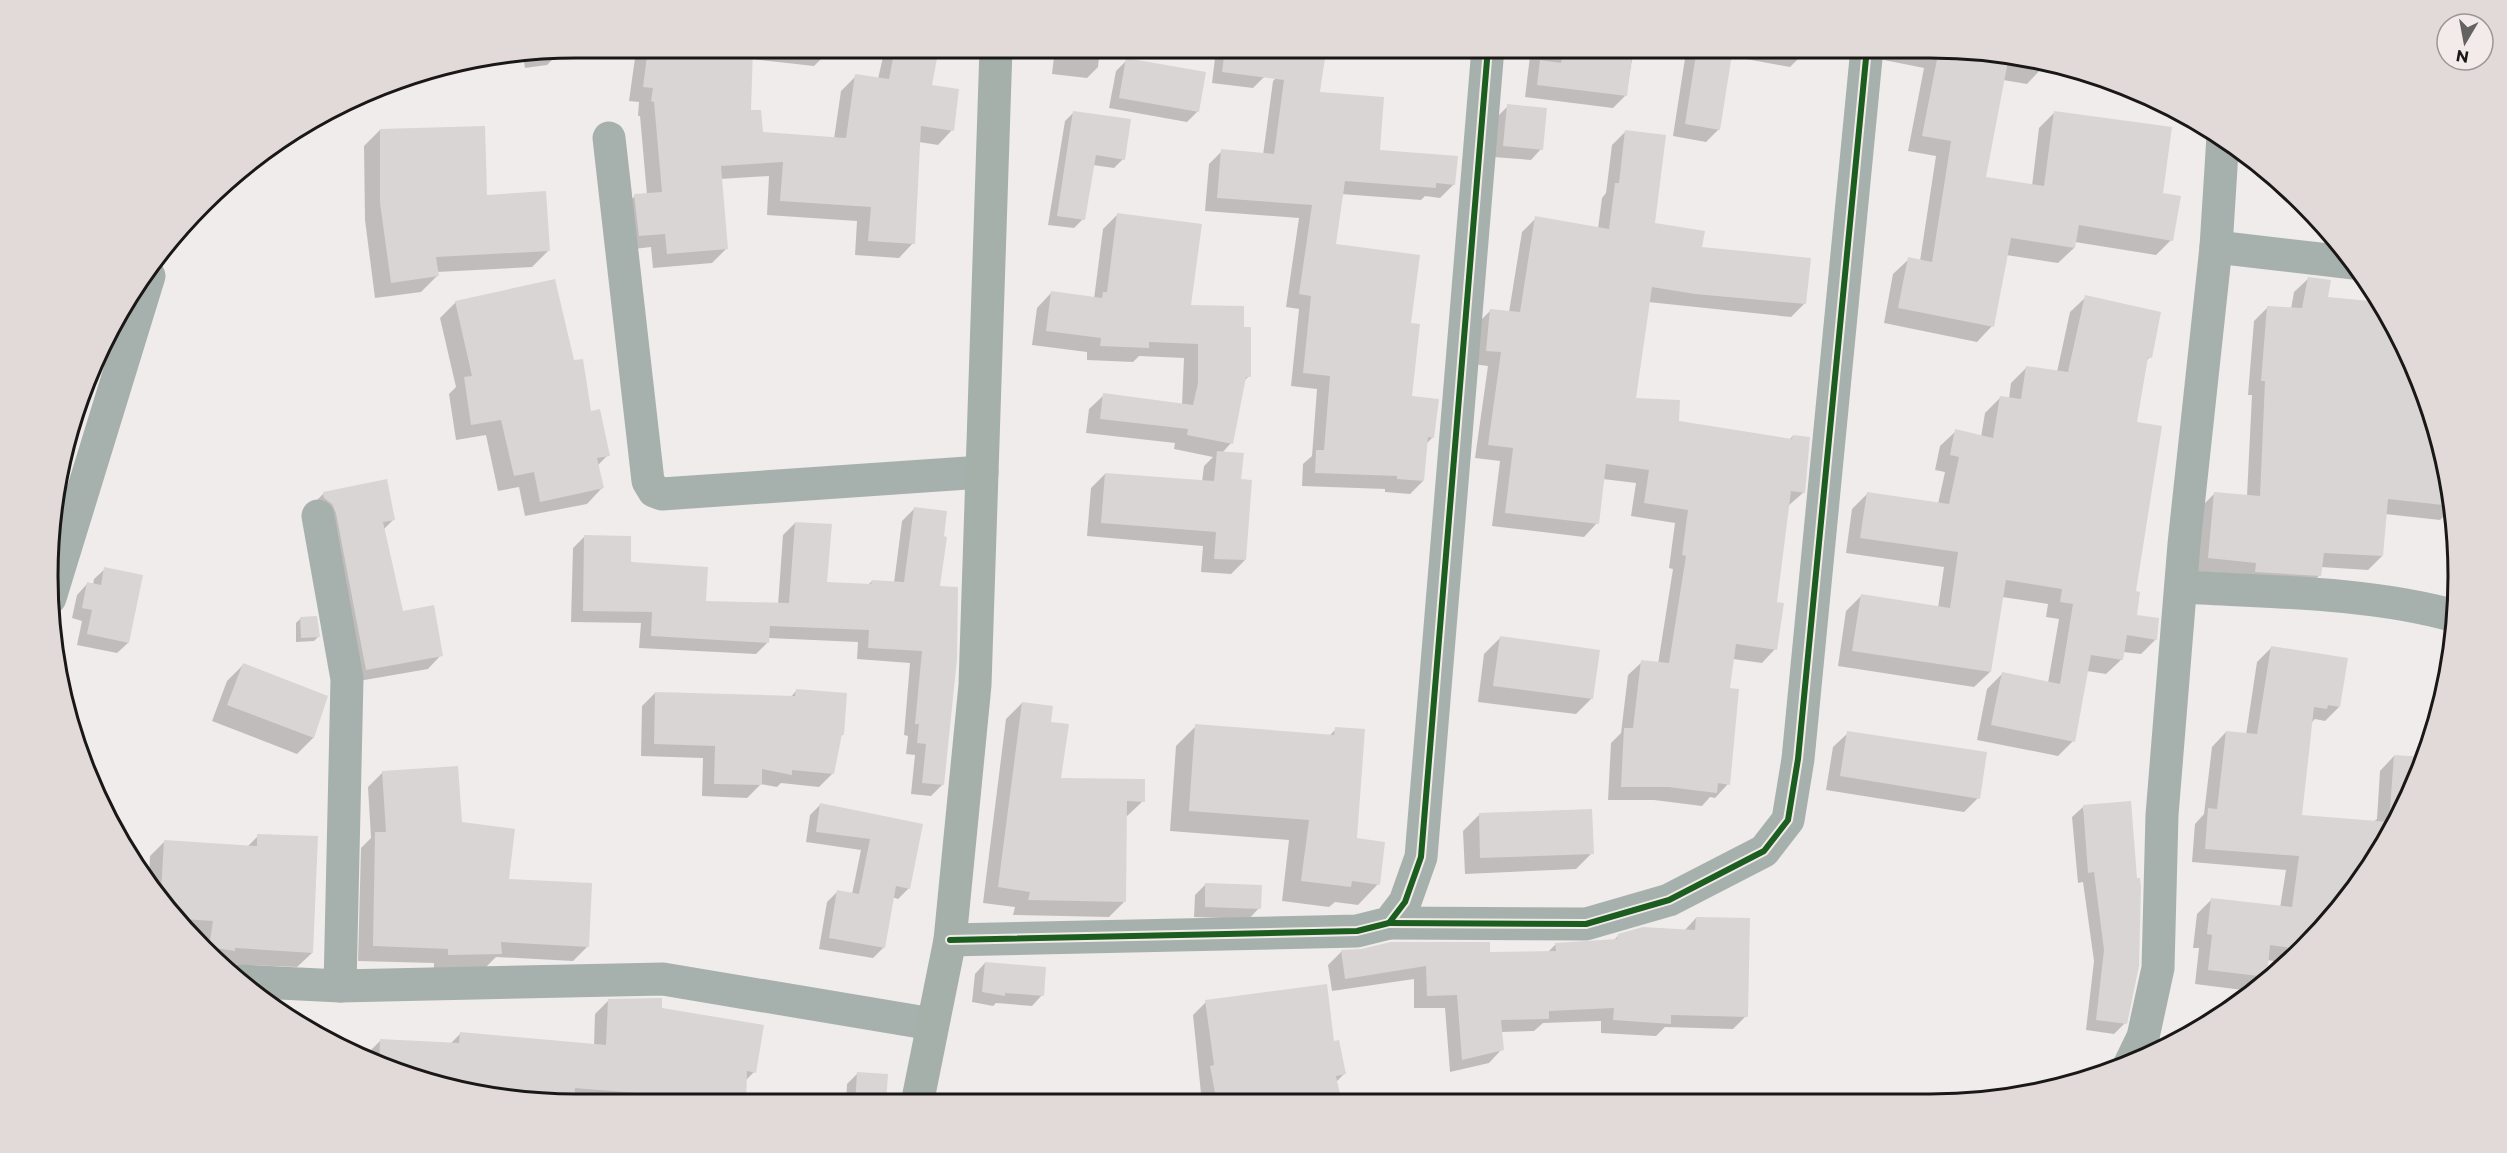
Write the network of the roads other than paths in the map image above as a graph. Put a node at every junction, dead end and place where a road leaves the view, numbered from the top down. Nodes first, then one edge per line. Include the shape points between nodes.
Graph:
1 (996, 58) edge
2 (1487, 58) edge
3 (1865, 58) edge
4 (609, 138) dead end
5 (2222, 149) edge
6 (2216, 247) junction
7 (2341, 262) edge
8 (144, 292) edge
9 (982, 472) junction
10 (318, 516) dead end
11 (58, 571) edge
12 (2181, 587) junction
13 (2447, 614) edge
14 (1389, 923) junction
15 (950, 940) junction
16 (255, 982) edge
17 (340, 986) junction
18 (932, 1024) junction
19 (2136, 1052) edge
20 (919, 1094) edge

1 - 9 street
2 - 14 street via 1420,857 1405,902
3 - 14 street via 1798,759 1788,820 1764,851 1669,900 1586,924
4 - 9 street via 648,481 654,491 662,494
5 - 6 street
6 - 7 street
6 - 12 street
8 - 11 street
9 - 15 street via 975,685
10 - 17 street via 347,680
12 - 13 street via 2236,588 2373,601
12 - 19 street via 2162,815 2158,968 2143,1037
14 - 15 street via 1357,931
15 - 18 street
16 - 17 street
17 - 18 street via 663,979
18 - 20 street

